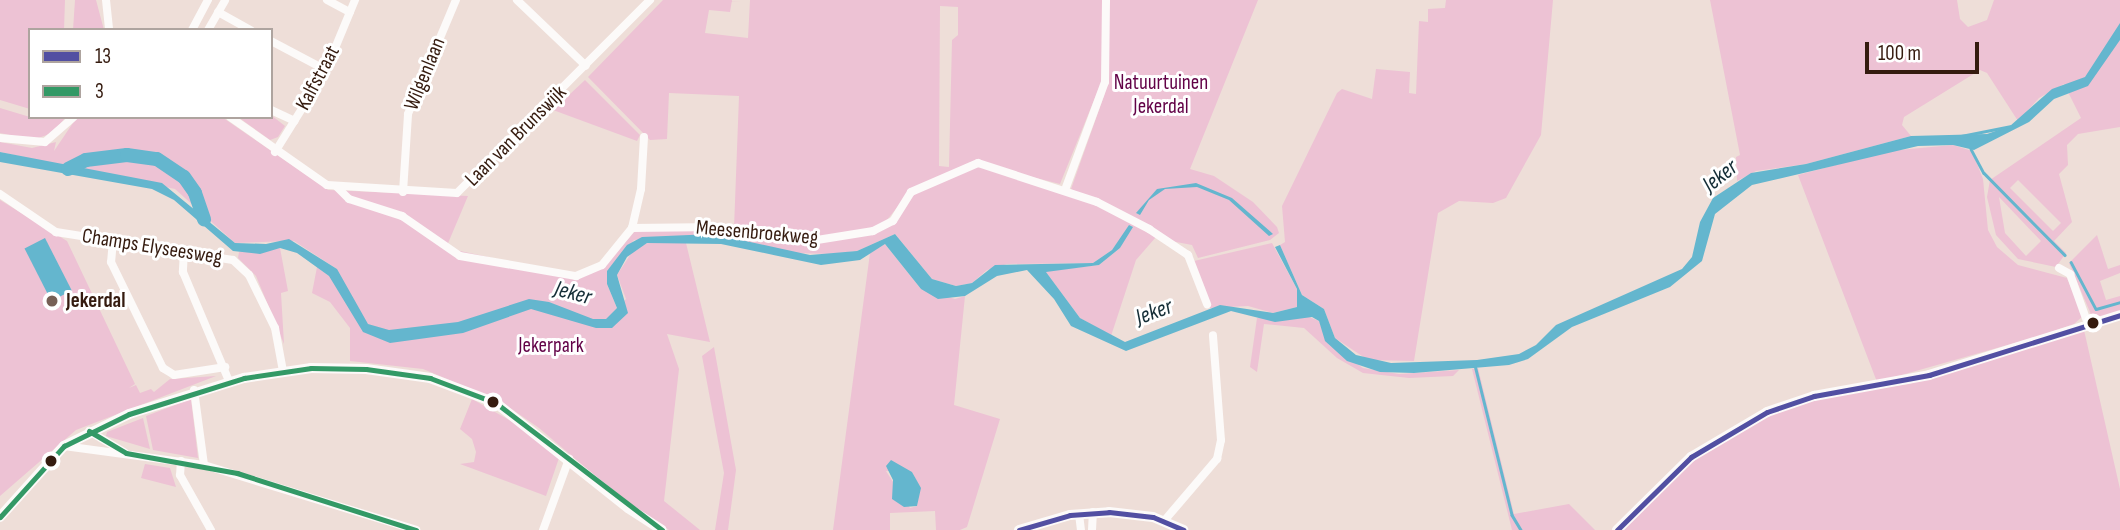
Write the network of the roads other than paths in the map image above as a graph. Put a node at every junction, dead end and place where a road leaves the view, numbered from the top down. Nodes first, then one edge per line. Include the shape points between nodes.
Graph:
1 (106, 0) edge
2 (208, 0) edge
3 (327, 0) edge
4 (355, 0) edge
5 (456, 0) edge
6 (517, 0) edge
7 (650, 0) edge
8 (1106, 0) edge
9 (220, 4) edge
10 (350, 12) junction
11 (109, 28) edge
12 (193, 28) edge
13 (209, 28) edge
14 (249, 28) edge
15 (273, 42) edge
16 (586, 66) junction
17 (326, 70) junction
18 (273, 111) edge
19 (72, 119) edge
20 (233, 119) edge
21 (295, 121) junction
22 (644, 137) dead end
23 (0, 138) edge
24 (275, 152) junction
25 (337, 187) junction
26 (1065, 190) junction
27 (403, 192) junction
28 (0, 194) edge
29 (632, 228) junction
30 (113, 240) junction
31 (184, 250) junction
32 (2059, 268) dead end
33 (1206, 304) dead end
34 (2120, 316) edge
35 (2088, 324) junction
36 (1213, 335) dead end
37 (225, 367) junction
38 (283, 372) junction
39 (229, 381) junction
40 (194, 390) junction
41 (89, 431) junction
42 (64, 446) junction
43 (126, 453) junction
44 (569, 459) junction
45 (181, 461) junction
46 (204, 465) junction
47 (20, 492) junction
48 (0, 506) edge
49 (1093, 512) junction
50 (1079, 514) junction
51 (0, 517) edge
52 (1164, 521) junction
53 (211, 530) edge
54 (416, 530) edge
55 (542, 530) edge
56 (662, 530) edge
57 (1019, 530) edge
58 (1081, 530) edge
59 (1092, 530) edge
60 (1183, 530) edge
61 (1617, 530) edge

1 - 11 street
2 - 12 street
3 - 10 street
4 - 10 street, Kalfstraat
5 - 27 street, Wilgenlaan via 408,114
6 - 16 street
7 - 16 street, Laan van Brunswijk
8 - 26 street via 1106,79
9 - 13 street
9 - 14 street
10 - 17 street, Kalfstraat
15 - 17 street
16 - 27 street, Laan van Brunswijk via 461,191
17 - 21 street, Kalfstraat
18 - 21 street
19 - 23 street via 45,142
20 - 24 street, Laan van Brunswijk
21 - 24 street, Kalfstraat
22 - 29 street via 641,189
24 - 25 street, Laan van Brunswijk
25 - 27 street, Laan van Brunswijk
25 - 29 street via 349,199 402,216 460,257 564,276 581,276 599,268
26 - 29 street, Meesenbroekweg via 976,163 911,192 893,221 873,231 817,240 719,227
26 - 33 street, Meesenbroekweg via 1120,212 1185,253
28 - 30 street, Champs Elyseesweg via 56,232
30 - 31 street, Champs Elyseesweg
30 - 37 street via 111,262 163,369 174,375
31 - 37 street via 183,272
31 - 38 street, Champs Elyseesweg via 225,256 246,271 275,328
32 - 35 street via 2070,274
34 - 35 main road
35 - 61 main road via 1915,379 1814,396 1767,412 1691,457
36 - 52 street via 1221,440 1217,459
37 - 39 street
38 - 39 main road
38 - 44 main road via 376,369 444,382 512,413
39 - 40 main road
40 - 41 main road
40 - 46 street
41 - 42 main road
41 - 43 street
42 - 43 street
42 - 47 main road
43 - 45 street
44 - 55 street
44 - 56 main road
45 - 46 street
45 - 53 street via 180,475
46 - 54 street
47 - 48 main road
47 - 51 main road
49 - 50 main road
49 - 52 main road via 1141,514
49 - 59 street
50 - 57 main road
50 - 58 street
52 - 60 main road

